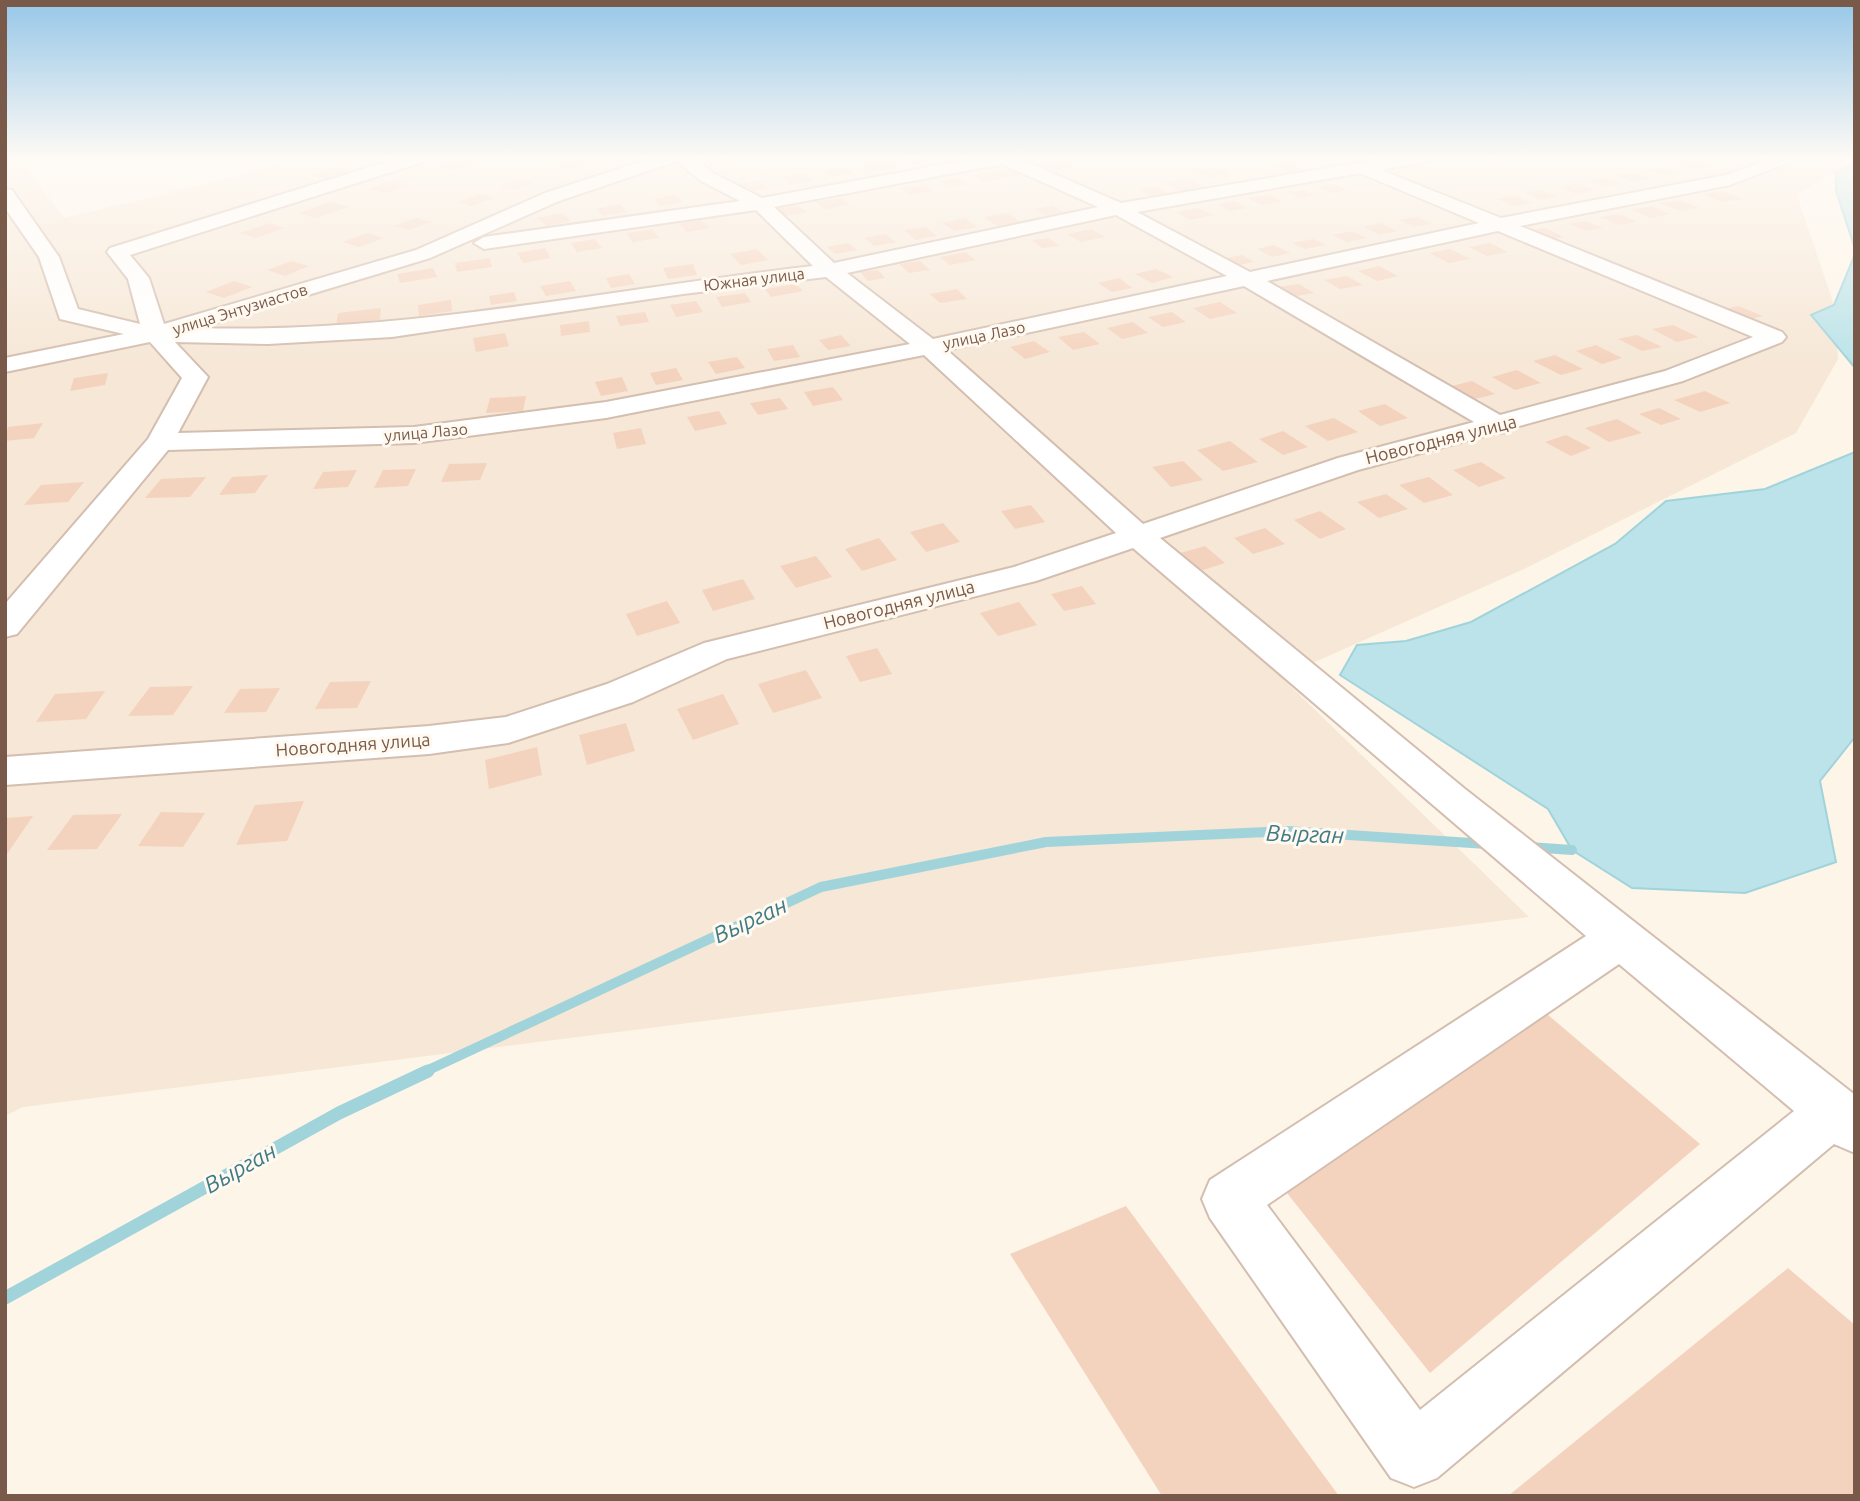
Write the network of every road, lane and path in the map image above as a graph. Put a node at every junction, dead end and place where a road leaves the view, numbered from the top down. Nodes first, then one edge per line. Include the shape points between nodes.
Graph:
1 (27, 226) edge
2 (200, 226) edge
3 (486, 226) edge
4 (590, 226) edge
5 (783, 226) edge
6 (1038, 226) edge
7 (1150, 226) edge
8 (1497, 226) edge
9 (1505, 226) edge
10 (423, 254) junction
11 (830, 270) junction
12 (1246, 278) junction
13 (155, 334) junction
14 (929, 347) junction
15 (5, 365) edge
16 (1500, 426) junction
17 (160, 442) junction
18 (1138, 536) junction
19 (5, 626) edge
20 (5, 771) edge
21 (1622, 937) junction
22 (1844, 1120) edge

1 - 13 street via 49,257 68,314
2 - 13 street via 117,252 138,278
3 - 10 street, улица Энтузиастов
4 - 10 street
5 - 11 street
6 - 11 street, Южная улица
7 - 12 street
8 - 12 street, улица Лазо
9 - 16 street, Новогодняя улица via 1774,337 1674,376
10 - 13 street, улица Энтузиастов
11 - 13 street, Южная улица via 391,330 268,337
11 - 14 street
12 - 14 street, улица Лазо
12 - 16 street
13 - 15 street
13 - 17 street, улица Энтузиастов via 195,377
14 - 17 street, улица Лазо via 606,410 414,435
14 - 18 street
16 - 18 street, Новогодняя улица via 1348,464
17 - 19 street, улица Энтузиастов
18 - 20 street, Новогодняя улица via 1025,574 716,651 620,693 508,730 429,740
18 - 21 street via 1486,829
21 - 22 street
21 - 22 street via 1229,1199 1413,1455

